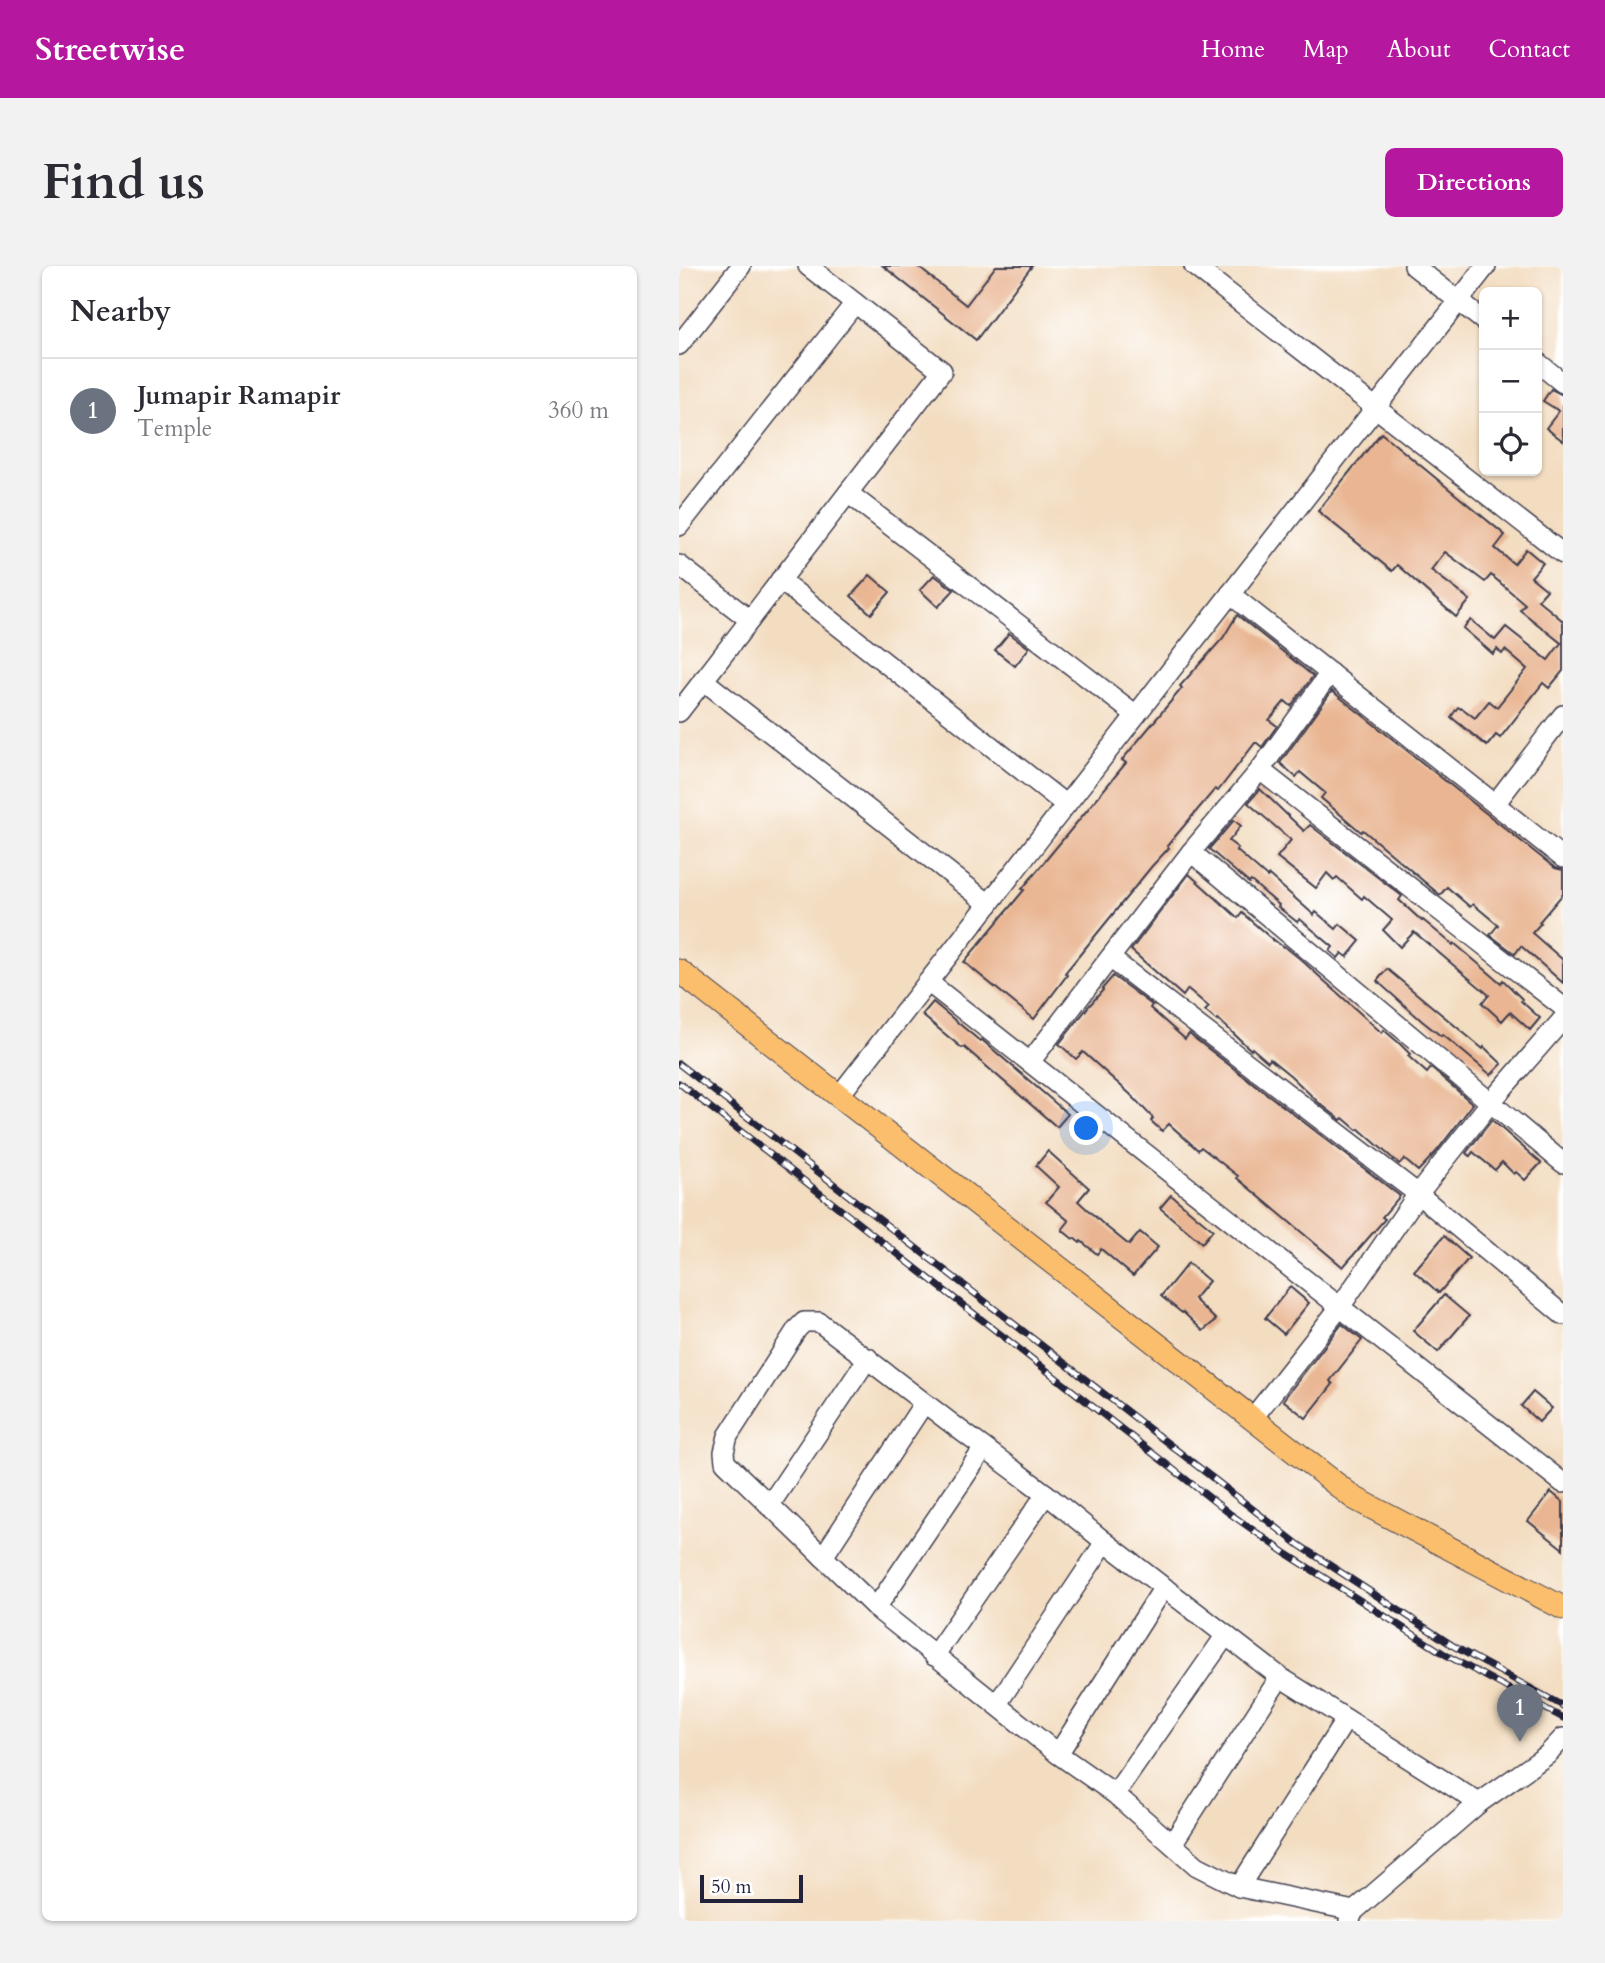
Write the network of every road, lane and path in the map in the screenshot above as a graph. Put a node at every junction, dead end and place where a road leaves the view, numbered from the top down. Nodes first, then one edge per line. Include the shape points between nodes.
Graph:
1 (741, 266) edge
2 (1194, 266) edge
3 (1414, 266) edge
4 (1486, 266) edge
5 (811, 267) edge
6 (1459, 302) junction
7 (855, 303) junction
8 (1479, 317) edge
9 (679, 345) edge
10 (1542, 366) edge
11 (1563, 383) edge
12 (1375, 408) junction
13 (848, 493) junction
14 (679, 526) edge
15 (1563, 554) edge
16 (679, 565) edge
17 (781, 580) junction
18 (1230, 594) junction
19 (750, 620) junction
20 (1330, 673) junction
21 (703, 680) junction
22 (679, 712) edge
23 (1136, 715) junction
24 (1563, 715) edge
25 (1260, 770) junction
26 (1495, 804) junction
27 (1066, 805) junction
28 (1191, 852) junction
29 (1563, 858) edge
30 (989, 904) junction
31 (1110, 958) junction
32 (679, 971) edge
33 (928, 982) junction
34 (1563, 1007) edge
35 (1563, 1019) edge
36 (1030, 1062) junction
37 (839, 1096) junction
38 (1490, 1103) junction
39 (1563, 1163) edge
40 (1418, 1194) junction
41 (1340, 1307) junction
42 (1563, 1315) edge
43 (868, 1359) junction
44 (924, 1403) junction
45 (1252, 1419) junction
46 (984, 1448) junction
47 (1563, 1483) edge
48 (1046, 1494) junction
49 (769, 1506) junction
50 (1105, 1542) junction
51 (823, 1557) junction
52 (1164, 1587) junction
53 (876, 1608) junction
54 (1563, 1608) edge
55 (1226, 1635) junction
56 (934, 1656) junction
57 (1280, 1677) junction
58 (997, 1704) junction
59 (1346, 1719) junction
60 (1563, 1738) edge
61 (1058, 1754) junction
62 (1115, 1794) junction
63 (1479, 1804) junction
64 (1171, 1844) junction
65 (1239, 1887) junction
66 (1352, 1916) edge

1 - 9 street
2 - 12 street
3 - 6 street
4 - 6 street
5 - 7 street
6 - 8 street
6 - 12 street
7 - 13 street via 942,371
7 - 14 street
10 - 11 street
12 - 15 street
12 - 18 street
13 - 17 street
13 - 23 street
16 - 19 street
17 - 19 street
17 - 27 street
18 - 20 street
18 - 23 street
19 - 21 street
20 - 25 street
20 - 26 street
21 - 22 street
21 - 30 street
23 - 27 street
24 - 26 street
25 - 28 street
25 - 34 street
26 - 29 street
27 - 30 street
28 - 31 street
28 - 38 street
30 - 33 street
31 - 36 street
31 - 40 street
32 - 37 main road
33 - 36 street
33 - 37 street
35 - 38 street
36 - 41 street
37 - 45 main road
38 - 39 street
38 - 40 street
40 - 41 street
40 - 42 street
41 - 45 street
41 - 47 street
43 - 44 street
43 - 49 street
43 - 49 street via 819,1322 804,1322 797,1329 728,1436 724,1452 725,1462
44 - 46 street
44 - 51 street
45 - 54 main road via 1354,1498
46 - 48 street
46 - 53 street
48 - 50 street
48 - 56 street
49 - 51 street
50 - 52 street
50 - 58 street
51 - 53 street
52 - 55 street
52 - 61 street
53 - 56 street
55 - 57 street
55 - 62 street
56 - 58 street
57 - 59 street
57 - 64 street
58 - 61 street
59 - 63 street
59 - 65 street
60 - 63 street
61 - 62 street
62 - 64 street
63 - 66 street
64 - 65 street via 1197,1866
65 - 66 street

